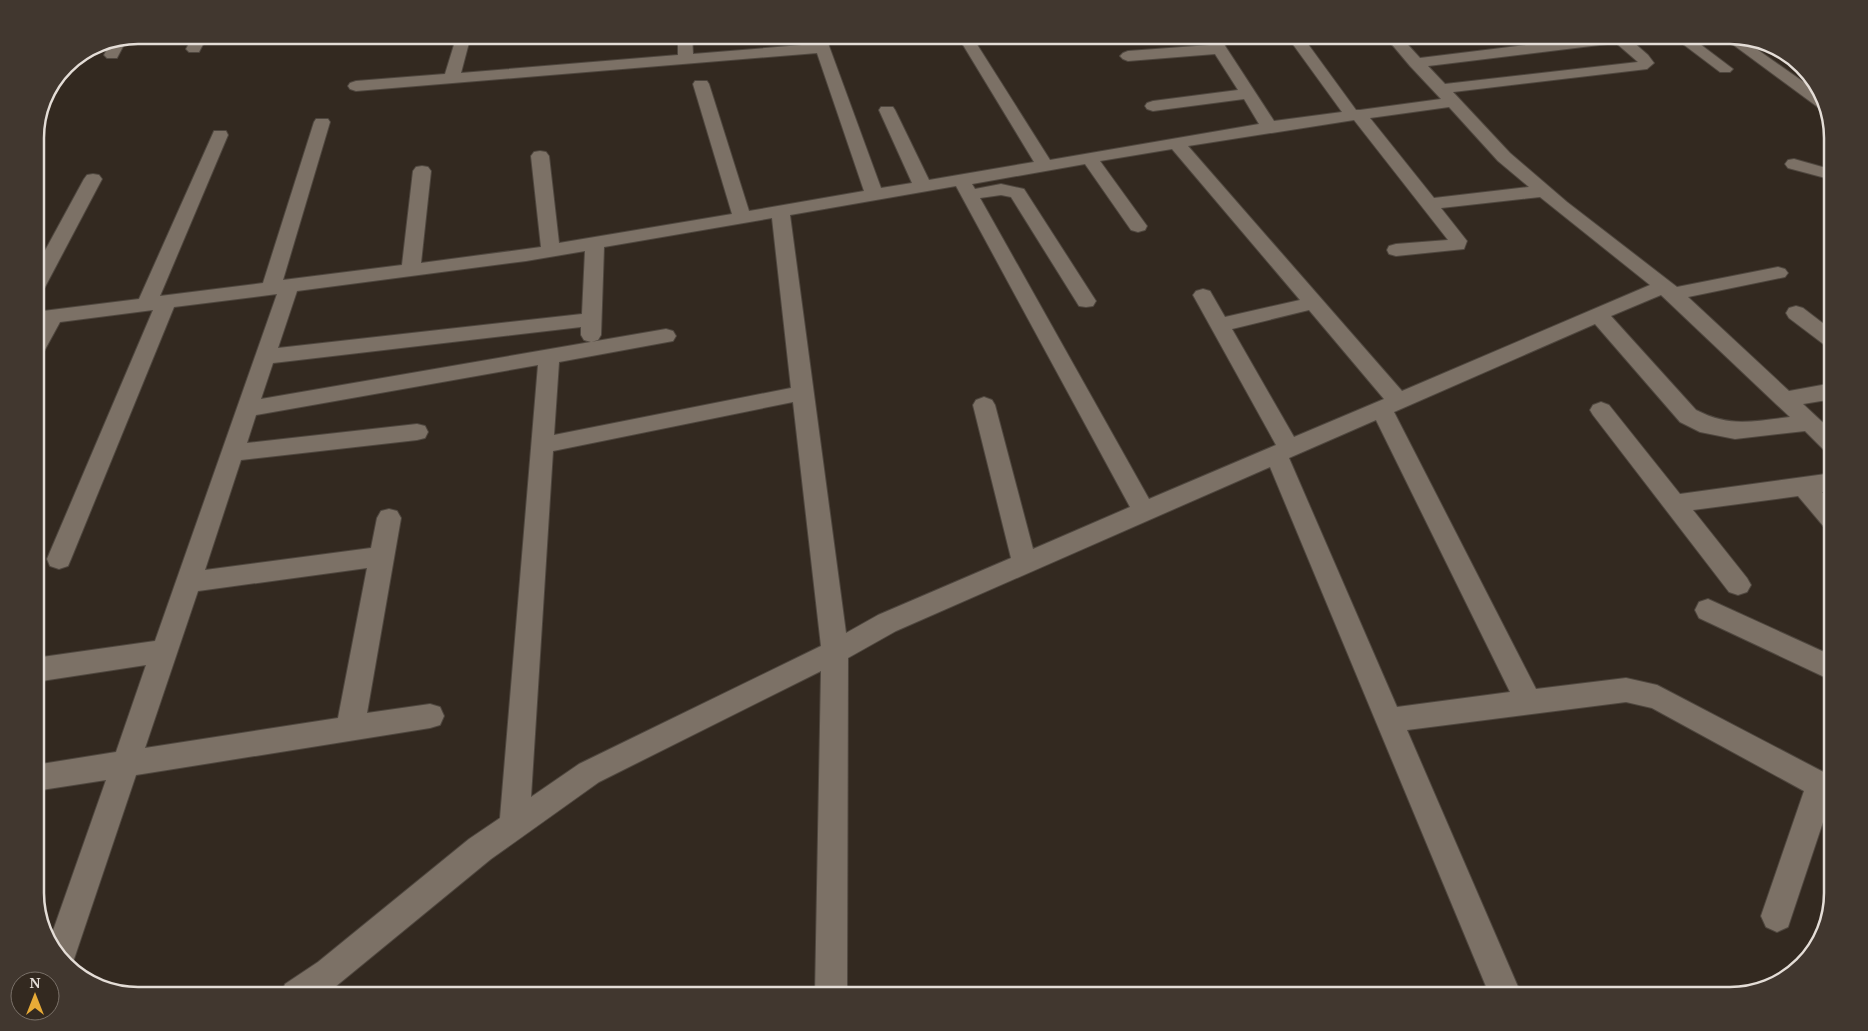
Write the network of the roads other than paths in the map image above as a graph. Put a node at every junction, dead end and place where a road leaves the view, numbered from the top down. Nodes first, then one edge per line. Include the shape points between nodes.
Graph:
1 (196, 44) edge
2 (461, 44) edge
3 (685, 44) edge
4 (751, 44) edge
5 (810, 44) edge
6 (822, 44) edge
7 (970, 44) edge
8 (1216, 44) edge
9 (1301, 44) edge
10 (1399, 44) edge
11 (1530, 44) edge
12 (1626, 44) edge
13 (1690, 44) edge
14 (1740, 45) edge
15 (117, 46) edge
16 (194, 49) dead end
17 (1219, 49) junction
18 (754, 54) junction
19 (112, 55) dead end
20 (1128, 56) dead end
21 (686, 59) junction
22 (1415, 63) junction
23 (1725, 69) dead end
24 (1795, 70) edge
25 (1777, 72) junction
26 (451, 79) junction
27 (701, 84) dead end
28 (356, 86) dead end
29 (1248, 94) junction
30 (1446, 95) junction
31 (1816, 99) edge
32 (1153, 106) dead end
33 (887, 110) dead end
34 (1355, 115) junction
35 (322, 122) dead end
36 (1269, 127) junction
37 (220, 135) dead end
38 (1176, 143) junction
39 (540, 156) dead end
40 (1089, 158) junction
41 (1794, 164) dead end
42 (1045, 166) junction
43 (422, 171) dead end
44 (1824, 173) edge
45 (93, 179) dead end
46 (923, 187) junction
47 (965, 187) junction
48 (1543, 191) junction
49 (874, 195) junction
50 (1429, 204) junction
51 (780, 211) junction
52 (742, 218) junction
53 (1138, 226) dead end
54 (595, 243) junction
55 (1396, 250) dead end
56 (551, 251) junction
57 (44, 270) edge
58 (411, 270) junction
59 (1778, 273) dead end
60 (280, 287) junction
61 (1669, 290) junction
62 (1203, 295) dead end
63 (1086, 301) dead end
64 (156, 303) junction
65 (1314, 303) junction
66 (1796, 313) dead end
67 (1598, 314) junction
68 (44, 318) edge
69 (592, 319) junction
70 (1220, 325) junction
71 (1824, 334) edge
72 (666, 336) dead end
73 (591, 349) junction
74 (549, 356) junction
75 (265, 357) junction
76 (802, 392) junction
77 (1824, 392) edge
78 (1784, 399) junction
79 (984, 405) dead end
80 (1390, 405) junction
81 (247, 409) junction
82 (1601, 410) dead end
83 (1809, 423) junction
84 (418, 432) dead end
85 (1824, 437) edge
86 (544, 445) junction
87 (1283, 451) junction
88 (232, 453) junction
89 (1824, 483) edge
90 (1803, 486) junction
91 (1674, 504) junction
92 (1824, 510) edge
93 (1144, 511) junction
94 (389, 518) dead end
95 (382, 556) junction
96 (60, 559) dead end
97 (1025, 563) junction
98 (188, 582) junction
99 (1738, 585) dead end
100 (1708, 610) dead end
101 (164, 651) junction
102 (835, 652) junction
103 (1824, 665) edge
104 (44, 669) edge
105 (1529, 702) junction
106 (430, 716) dead end
107 (1389, 720) junction
108 (350, 729) junction
109 (126, 764) junction
110 (44, 777) edge
111 (1824, 787) edge
112 (1824, 797) edge
113 (514, 824) junction
114 (1777, 916) dead end
115 (63, 949) edge
116 (310, 987) edge
117 (831, 987) edge
118 (1502, 987) edge

1 - 16 street
2 - 26 street
3 - 21 street
4 - 18 street
5 - 18 street
6 - 49 street
7 - 42 street
8 - 17 street
9 - 34 street
10 - 22 street
11 - 22 street via 1501,46
12 - 30 street via 1646,63
13 - 23 street
14 - 25 street
15 - 19 street
17 - 20 street
17 - 29 street
18 - 21 street
21 - 26 street
22 - 30 street
24 - 25 street
25 - 31 street
26 - 28 street
27 - 52 street
29 - 32 street
29 - 36 street
30 - 34 street
30 - 48 street via 1504,157
33 - 46 street
34 - 36 street
34 - 50 street
35 - 60 street
36 - 38 street
37 - 64 street
38 - 40 street
38 - 65 street
39 - 56 street
40 - 42 street
40 - 53 street
41 - 44 street
42 - 47 street
43 - 58 street
45 - 57 street
46 - 47 street
46 - 49 street
47 - 63 street via 1018,193
47 - 93 street
48 - 50 street
48 - 61 street
49 - 51 street
50 - 55 street via 1458,241 1457,245
51 - 52 street
51 - 76 street
52 - 54 street
54 - 56 street
54 - 69 street
56 - 58 street
58 - 60 street
59 - 61 street
60 - 64 street
60 - 75 street
61 - 67 street
61 - 78 street
62 - 70 street
64 - 68 street
64 - 96 street
65 - 70 street
65 - 80 street
66 - 71 street
67 - 80 street
67 - 83 street via 1688,416 1708,426 1735,431
69 - 73 street
69 - 75 street
70 - 87 street
72 - 73 street
73 - 74 street
74 - 81 street
74 - 86 street
75 - 81 street
76 - 86 street
76 - 102 street
77 - 78 street
78 - 83 street
79 - 97 street
80 - 87 street
80 - 105 street
81 - 88 street
82 - 91 street
83 - 85 street
84 - 88 street
86 - 113 street
87 - 93 street
87 - 107 street
88 - 98 street
89 - 90 street
90 - 91 street
90 - 92 street
91 - 99 street
93 - 97 street
94 - 95 street
95 - 98 street
95 - 108 street
97 - 102 street via 887,623
98 - 101 street
100 - 103 street
101 - 104 street
101 - 109 street
102 - 113 street via 589,773
102 - 117 street
105 - 107 street
105 - 111 street via 1626,690 1657,697
106 - 108 street
107 - 118 street
108 - 109 street
109 - 110 street
109 - 115 street
112 - 114 street
113 - 116 street

